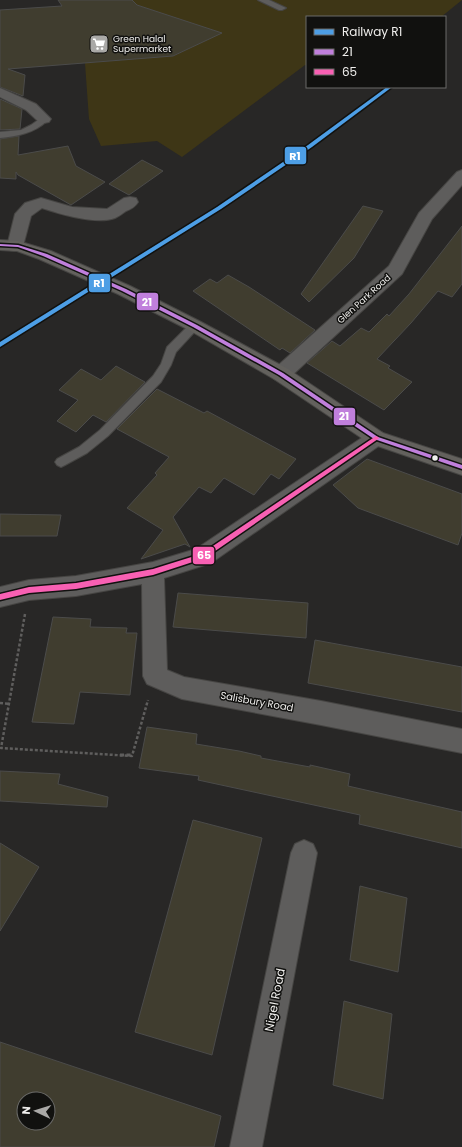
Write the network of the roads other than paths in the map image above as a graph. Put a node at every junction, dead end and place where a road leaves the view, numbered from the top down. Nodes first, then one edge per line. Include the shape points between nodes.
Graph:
1 (262, 0) edge
2 (282, 8) dead end
3 (0, 92) edge
4 (44, 119) joint
5 (0, 135) edge
6 (462, 175) edge
7 (130, 202) dead end
8 (8, 245) edge
9 (196, 326) junction
10 (281, 374) junction
11 (376, 438) junction
12 (61, 462) dead end
13 (462, 467) edge
14 (153, 572) junction
15 (0, 597) edge
16 (462, 741) edge
17 (304, 853) dead end
18 (246, 1147) edge

1 - 2 lane
3 - 4 street via 31,107
4 - 5 lane via 30,130
6 - 10 street, Glen Park Road via 425,217 396,270
7 - 8 street via 110,214 85,214 41,203 35,204 23,214
8 - 9 main road via 45,255
9 - 10 main road
9 - 12 lane via 170,350 166,365 157,379 104,432 83,450
10 - 11 main road
11 - 13 main road
11 - 14 street via 203,556
14 - 15 street via 76,586 29,590
14 - 16 street, Salisbury Road via 155,676 182,688
17 - 18 street, Nigel Road

